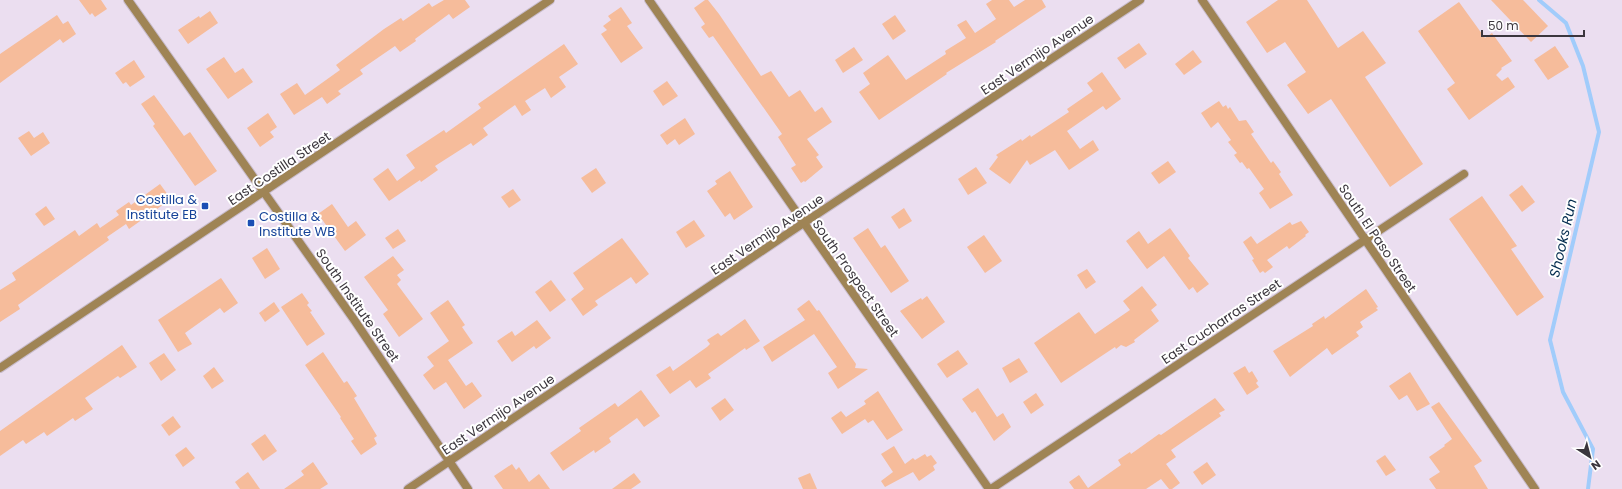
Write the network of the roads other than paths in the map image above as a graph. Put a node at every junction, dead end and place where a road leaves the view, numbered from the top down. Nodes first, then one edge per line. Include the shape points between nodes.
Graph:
1 (128, 0) edge
2 (550, 0) edge
3 (649, 0) edge
4 (1140, 0) edge
5 (1202, 0) edge
6 (1464, 174) dead end
7 (264, 192) junction
8 (803, 224) junction
9 (1365, 240) junction
10 (0, 368) edge
11 (449, 462) junction
12 (408, 489) edge
13 (468, 489) edge
14 (990, 489) edge
15 (1535, 489) edge

1 - 7 street, South Institute Street
2 - 7 street, East Costilla Street
3 - 8 street, South Prospect Street
4 - 8 street, East Vermijo Avenue
5 - 9 street, South El Paso Street
6 - 9 street, East Cucharras Street
7 - 10 street, East Costilla Street
7 - 11 street, South Institute Street via 355,320
8 - 11 street, East Vermijo Avenue
8 - 14 street, South Prospect Street
9 - 14 street, East Cucharras Street
9 - 15 street, South El Paso Street
11 - 12 street, East Vermijo Avenue
11 - 13 street, South Institute Street

